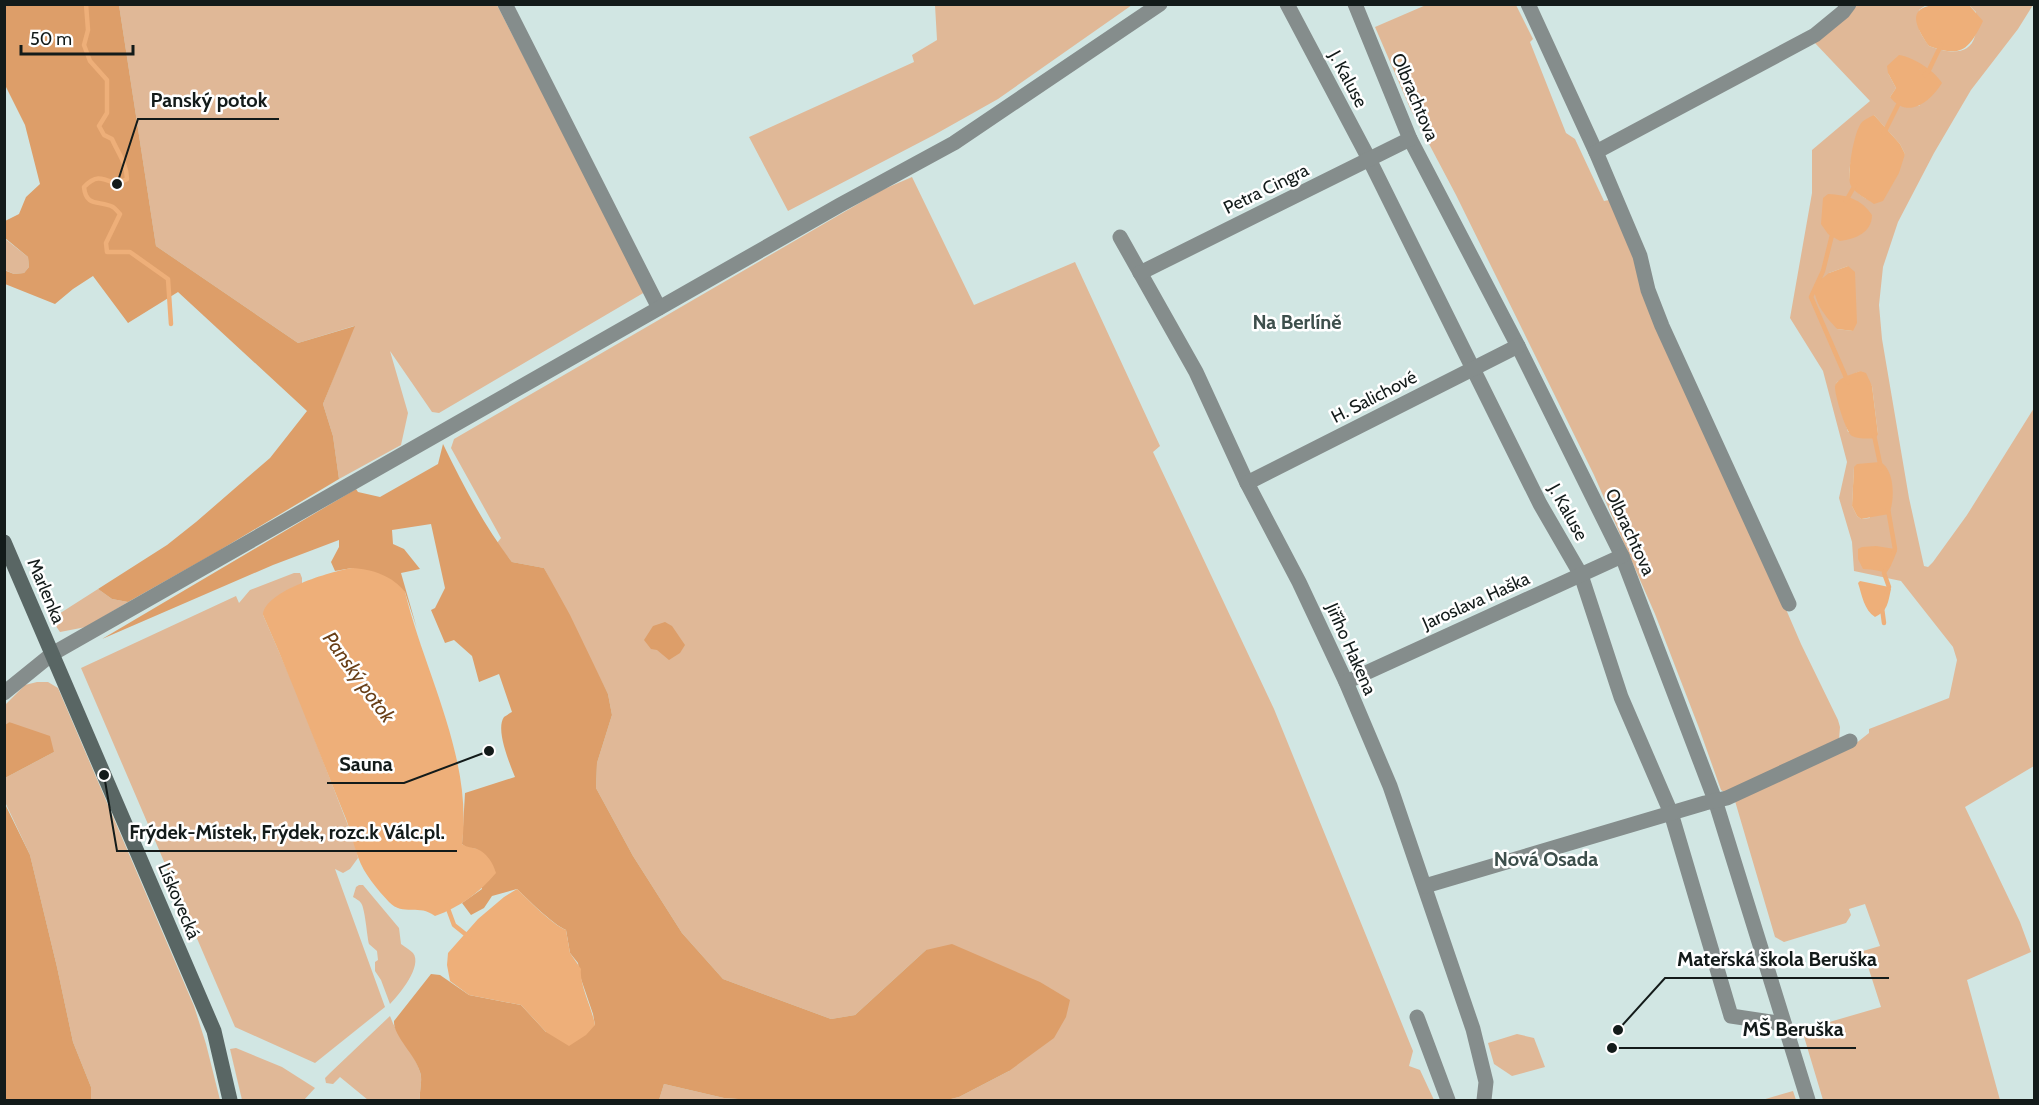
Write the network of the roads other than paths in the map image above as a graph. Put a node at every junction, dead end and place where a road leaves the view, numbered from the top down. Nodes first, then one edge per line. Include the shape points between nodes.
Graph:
1 (505, 4) edge
2 (1160, 4) edge
3 (1287, 4) edge
4 (1355, 4) edge
5 (1528, 4) edge
6 (1849, 4) edge
7 (1410, 138) junction
8 (1596, 152) junction
9 (1369, 159) junction
10 (1120, 237) dead end
11 (1140, 273) junction
12 (659, 308) junction
13 (1518, 346) junction
14 (1474, 369) junction
15 (1247, 483) junction
16 (4, 542) edge
17 (1622, 556) junction
18 (1581, 575) junction
19 (1789, 604) dead end
20 (52, 654) junction
21 (1346, 682) junction
22 (4, 693) edge
23 (1850, 741) dead end
24 (1715, 800) junction
25 (1671, 813) junction
26 (1425, 886) junction
27 (1417, 1017) dead end
28 (1784, 1024) junction
29 (231, 1101) edge
30 (1448, 1101) edge
31 (1484, 1101) edge
32 (1808, 1101) edge

1 - 12 street
2 - 12 street via 954,143
3 - 9 street, J. Kaluse
4 - 7 street, Olbrachtova
5 - 8 street
6 - 8 street via 1815,35
7 - 9 street, Petra Cingra
7 - 13 street, Olbrachtova
8 - 19 street via 1640,255 1647,290 1662,326
9 - 11 street, Petra Cingra
9 - 14 street, J. Kaluse
10 - 11 street, Jiřího Hakena
11 - 15 street, Jiřího Hakena via 1196,372
12 - 20 street
13 - 14 street, H. Salichové
13 - 17 street, Olbrachtova
14 - 15 street, H. Salichové
14 - 18 street, J. Kaluse via 1540,504
15 - 21 street, Jiřího Hakena
16 - 20 main road, Marlenka
17 - 18 street, Jaroslava Haška
17 - 24 street, Olbrachtova
18 - 21 street, Jaroslava Haška
18 - 25 street, J. Kaluse via 1621,697
20 - 22 street
20 - 29 main road, Lískovecká via 214,1030
21 - 26 street, Jiřího Hakena via 1390,786
23 - 24 street
24 - 25 street
24 - 28 street, Olbrachtova
25 - 26 street
25 - 28 street, J. Kaluse via 1731,1016
26 - 31 street, Jiřího Hakena via 1473,1029 1486,1082
27 - 30 street
28 - 32 street, Olbrachtova

